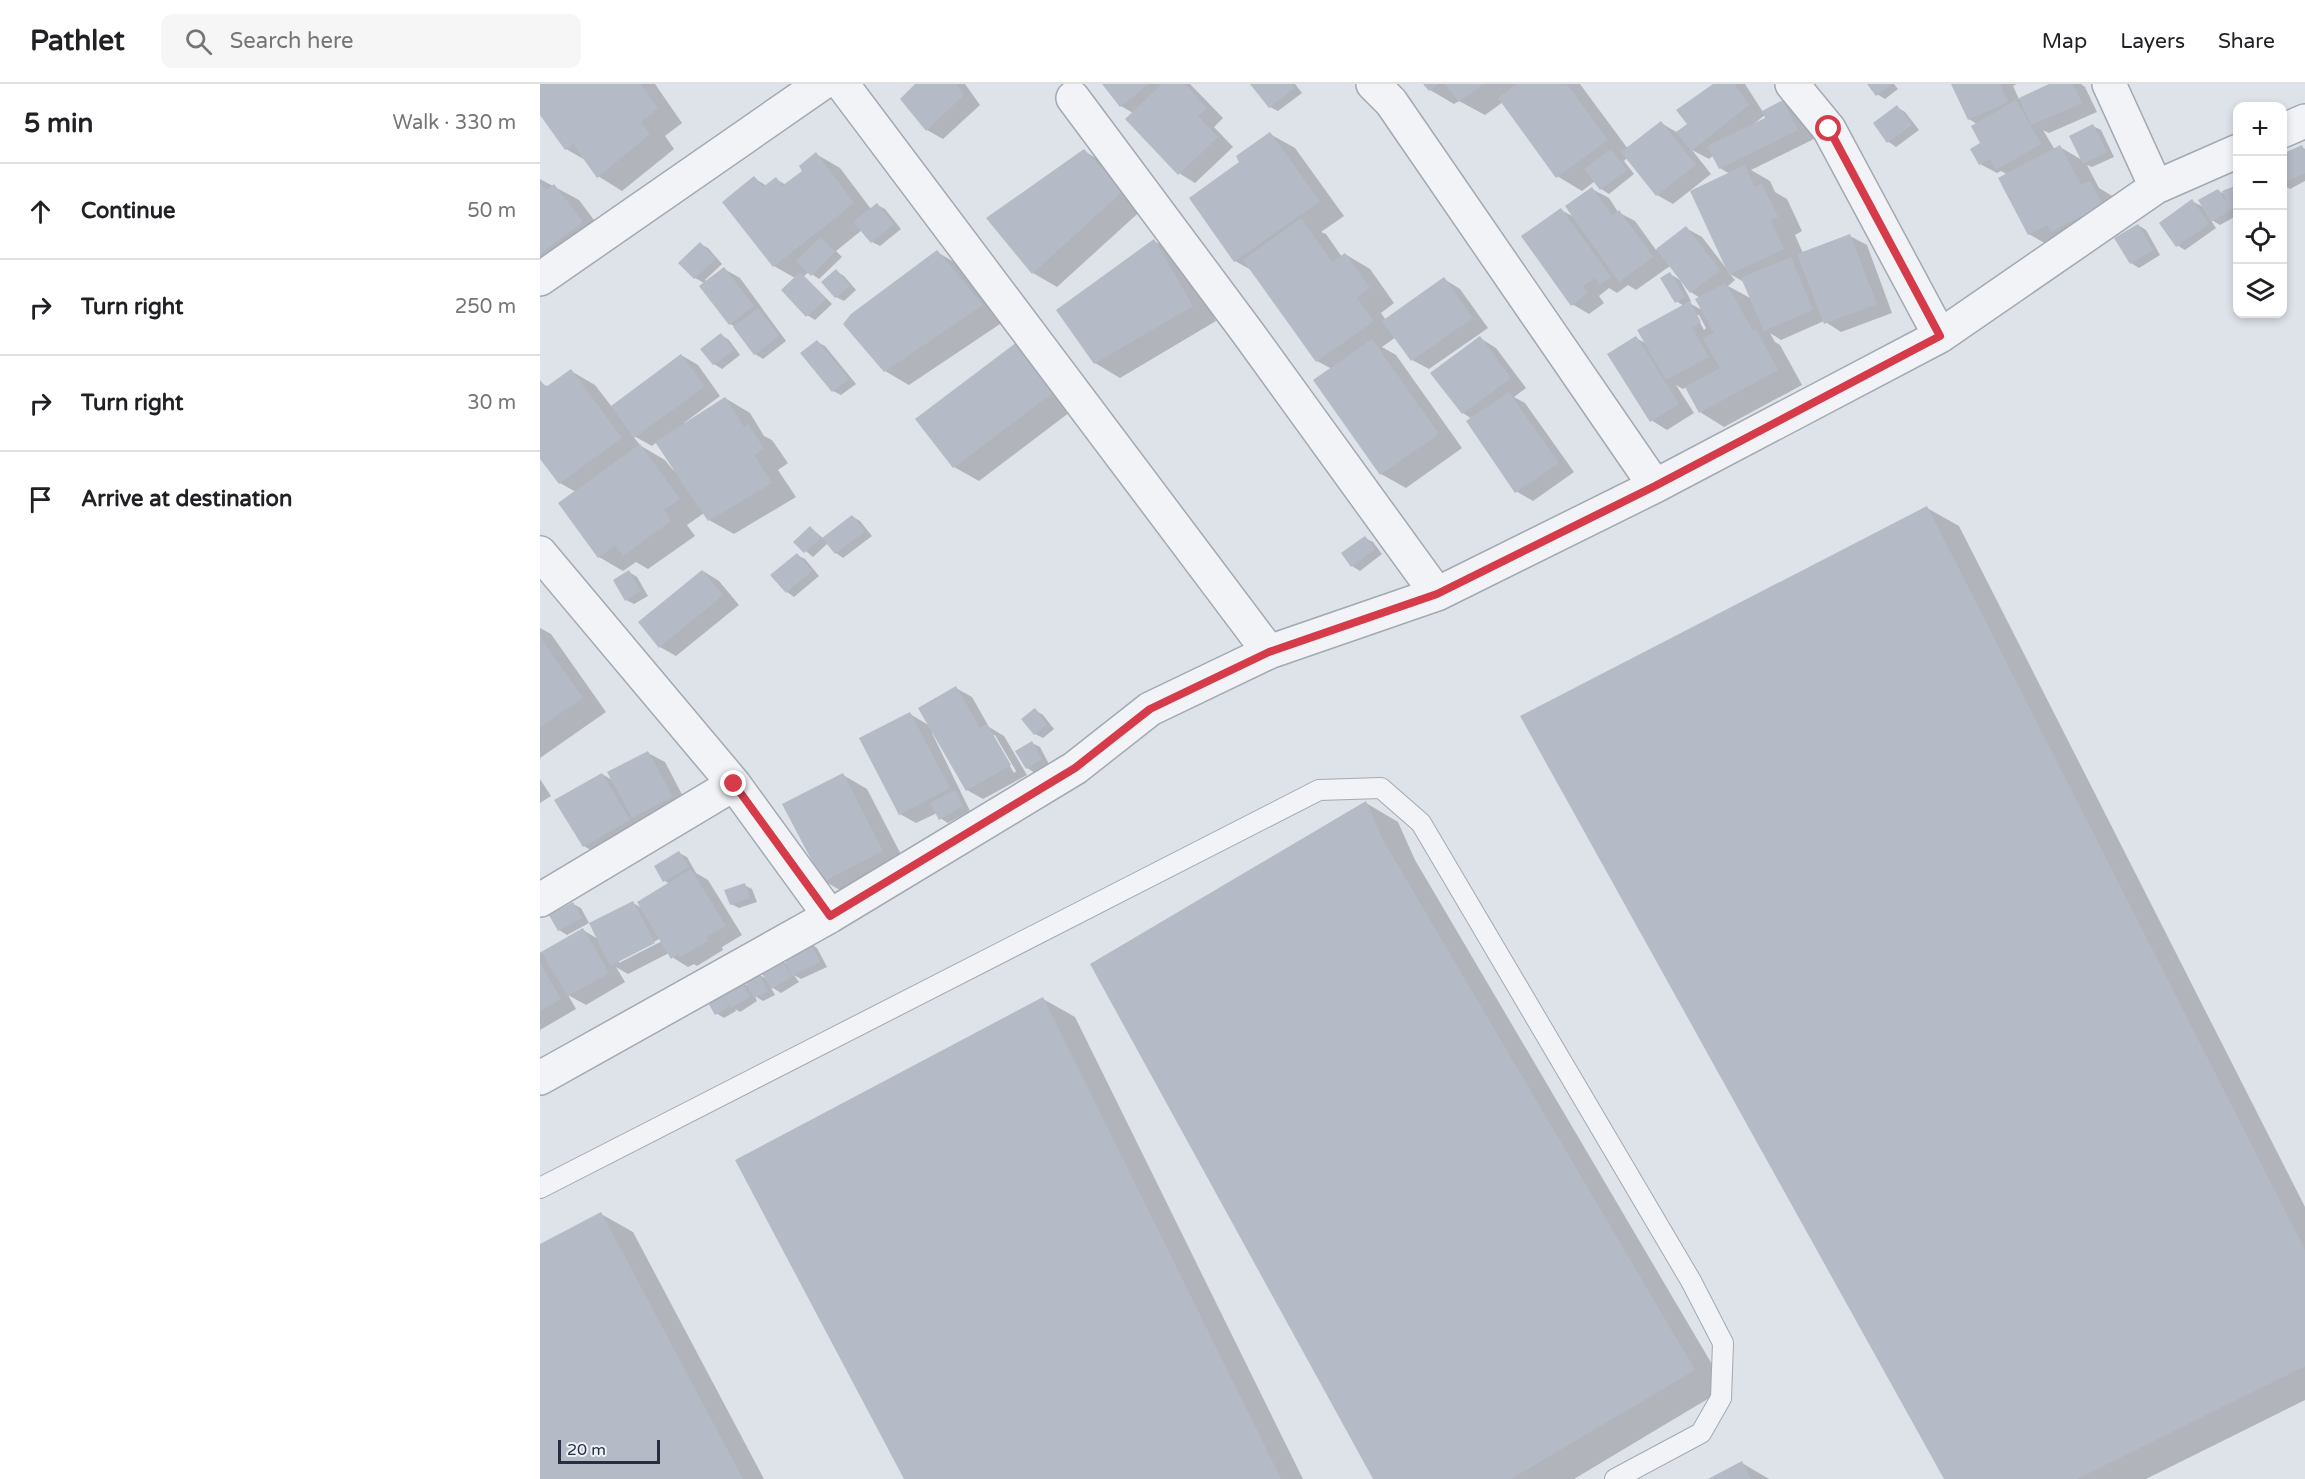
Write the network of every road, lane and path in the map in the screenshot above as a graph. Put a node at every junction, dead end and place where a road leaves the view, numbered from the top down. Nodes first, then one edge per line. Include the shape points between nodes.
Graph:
1 (821, 84) edge
2 (842, 84) edge
3 (1373, 84) edge
4 (1792, 84) edge
5 (2109, 84) edge
6 (1073, 98) dead end
7 (2305, 121) edge
8 (2287, 129) edge
9 (2233, 153) edge
10 (2156, 187) junction
11 (540, 279) edge
12 (1940, 336) junction
13 (1655, 486) junction
14 (540, 553) edge
15 (1437, 594) junction
16 (1269, 652) junction
17 (734, 784) junction
18 (540, 900) edge
19 (830, 916) junction
20 (540, 1078) edge
21 (540, 1188) edge
22 (1615, 1479) edge

1 - 11 street
2 - 16 street
3 - 13 street via 1391,102
4 - 12 street via 1829,129
5 - 10 street
6 - 15 street
7 - 8 street
9 - 10 street
10 - 12 street
12 - 13 street
13 - 15 street
14 - 17 street
15 - 16 street
16 - 19 street via 1150,709 1075,768
17 - 18 street
17 - 19 street
19 - 20 street
21 - 22 lane via 1319,790 1381,788 1421,823 1691,1281 1723,1343 1721,1398 1701,1433

